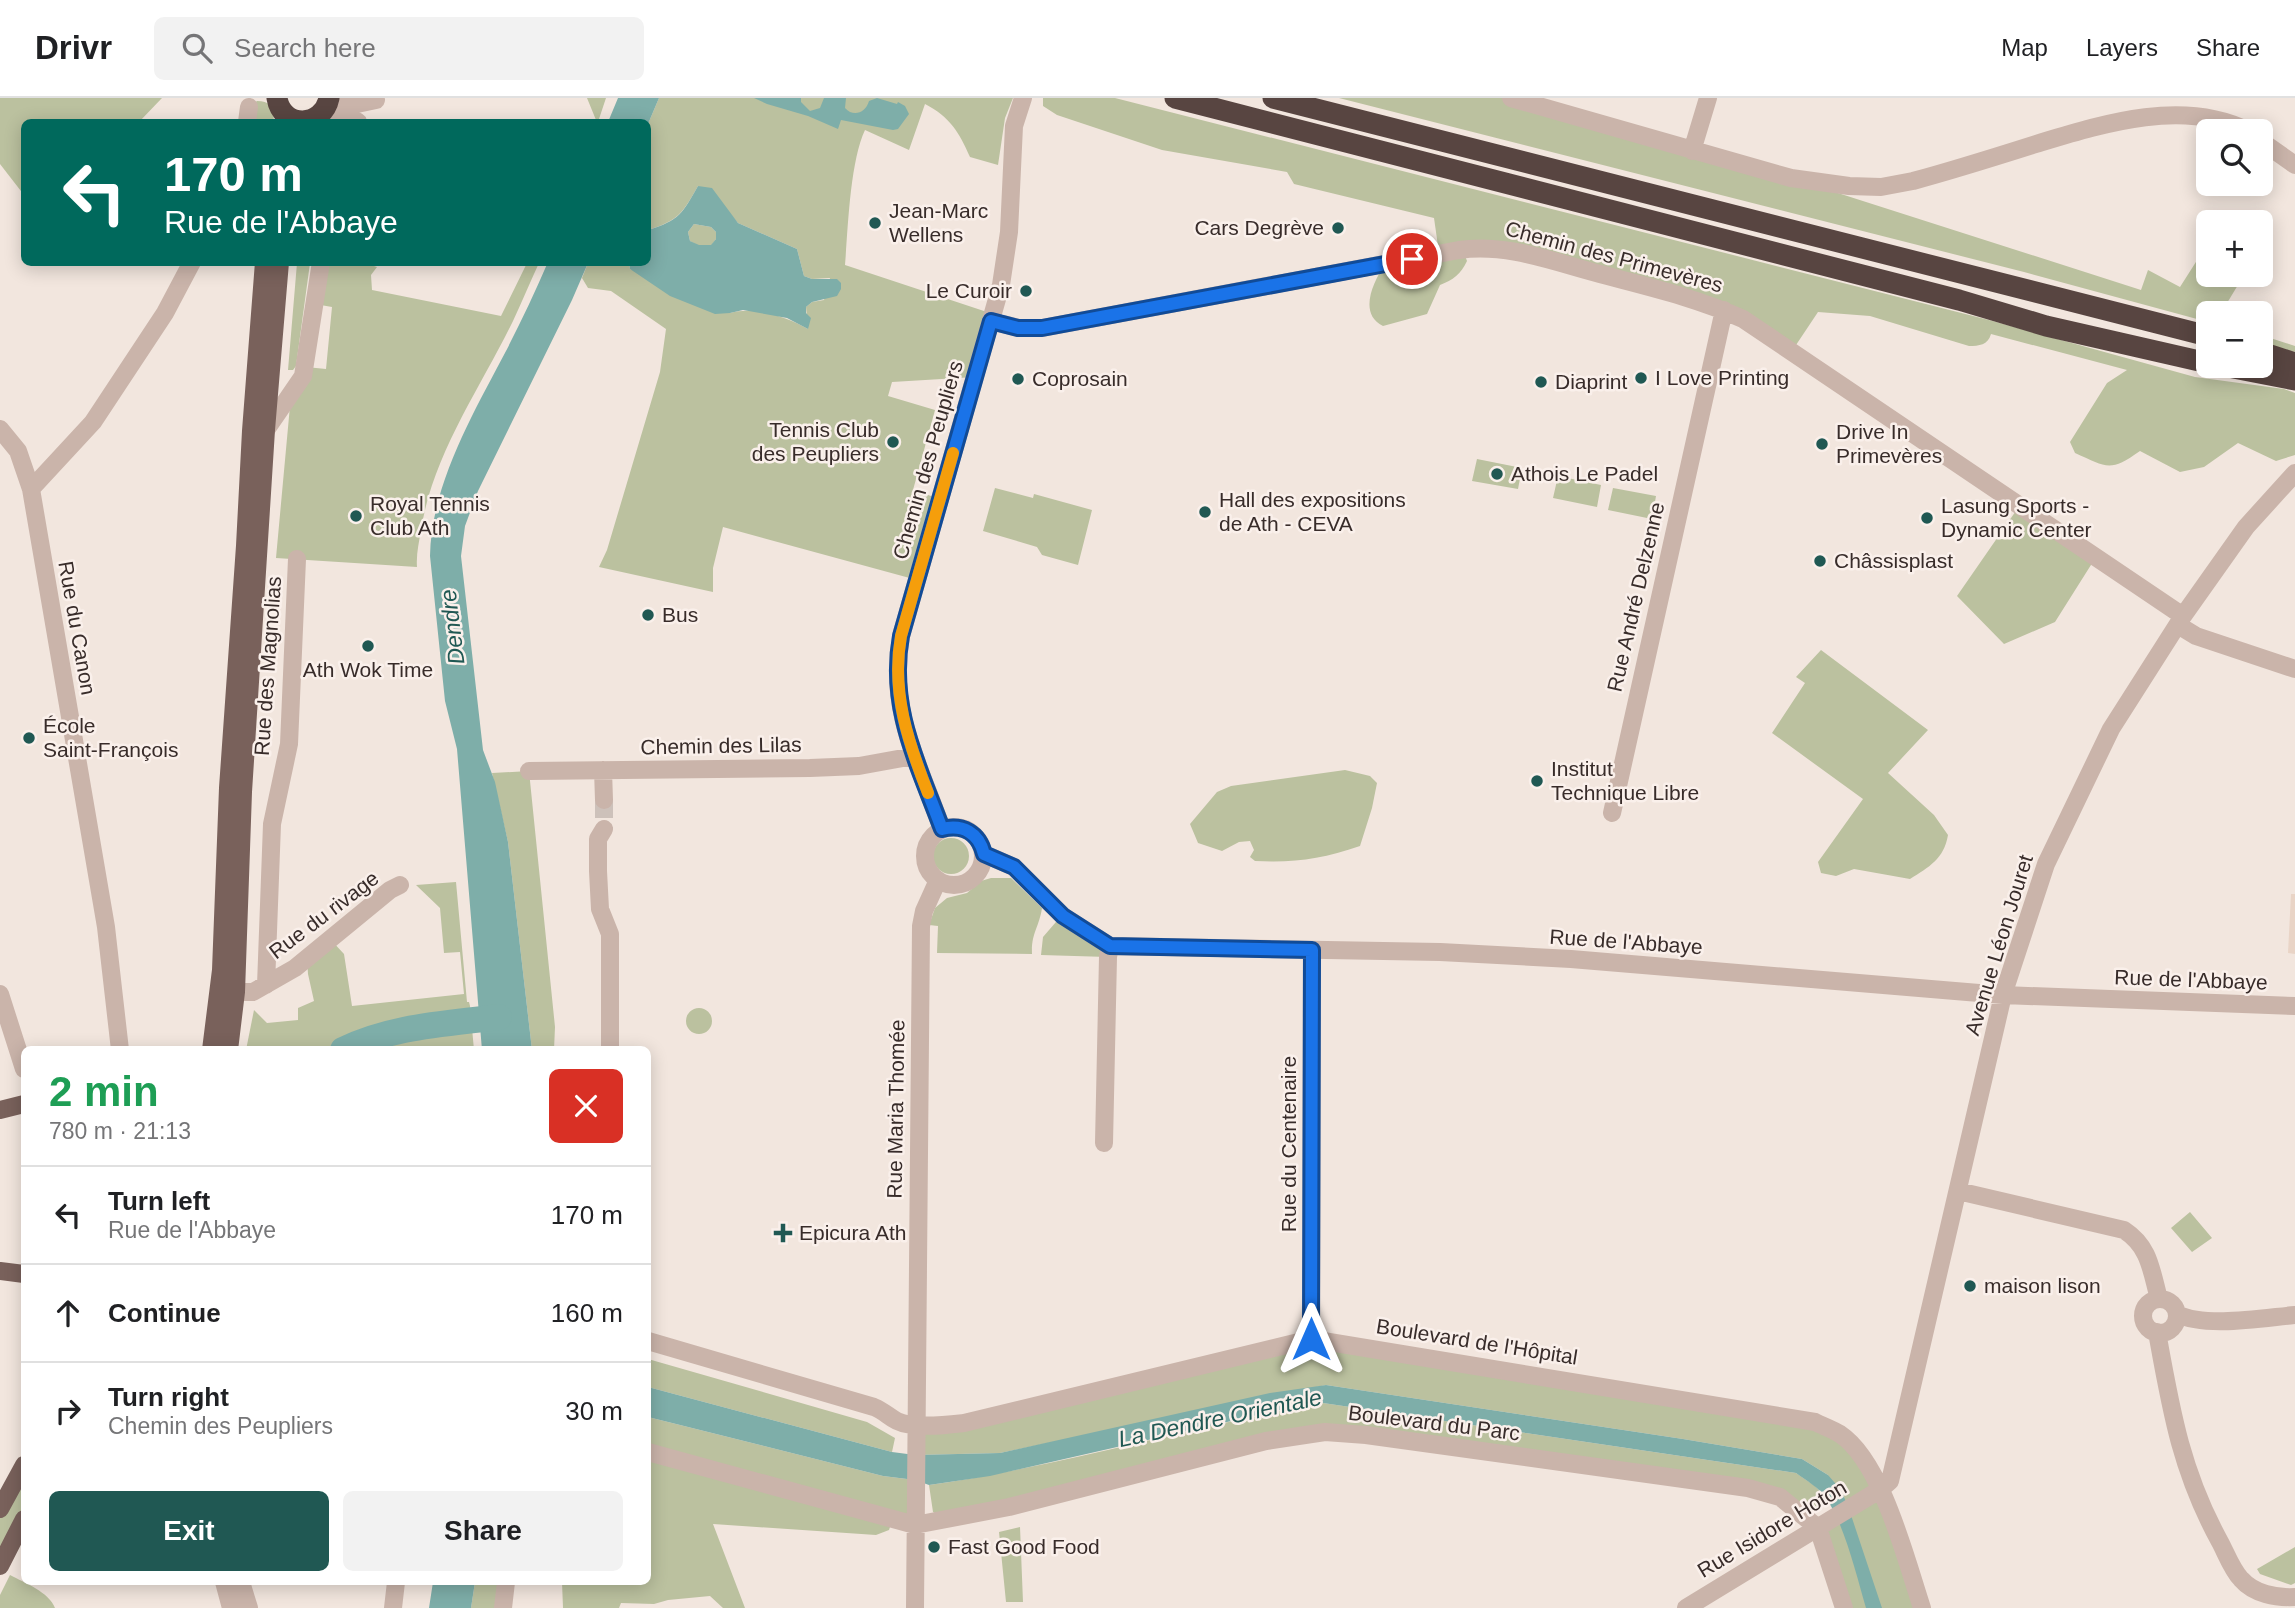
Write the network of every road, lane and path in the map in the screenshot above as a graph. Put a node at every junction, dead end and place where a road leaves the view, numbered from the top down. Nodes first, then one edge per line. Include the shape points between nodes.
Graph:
1 (1023, 98) edge
2 (1175, 98) edge
3 (1273, 98) edge
4 (1511, 98) edge
5 (1708, 98) edge
6 (376, 99) edge
7 (320, 111) edge
8 (300, 119) edge
9 (353, 119) edge
10 (366, 119) edge
11 (2218, 119) edge
12 (2273, 149) edge
13 (1692, 151) junction
14 (2295, 165) edge
15 (190, 266) edge
16 (264, 266) edge
17 (280, 266) edge
18 (320, 266) edge
19 (1724, 310) junction
20 (991, 321) junction
21 (2196, 333) edge
22 (2273, 356) edge
23 (2196, 360) edge
24 (2295, 363) edge
25 (2273, 376) edge
26 (2295, 380) edge
27 (0, 429) edge
28 (266, 429) junction
29 (2293, 479) edge
30 (31, 489) junction
31 (297, 559) dead end
32 (2180, 620) junction
33 (2295, 668) edge
34 (914, 756) junction
35 (603, 770) junction
36 (528, 771) dead end
37 (604, 800) tunnel mouth
38 (1612, 813) dead end
39 (604, 829) tunnel mouth
40 (942, 829) junction
41 (984, 854) junction
42 (938, 880) junction
43 (400, 886) dead end
44 (1110, 946) junction
45 (1312, 950) junction
46 (266, 985) junction
47 (236, 992) junction
48 (0, 994) edge
49 (2003, 995) junction
50 (2295, 1006) edge
51 (120, 1046) edge
52 (212, 1046) edge
53 (229, 1046) edge
54 (610, 1046) edge
55 (21, 1060) edge
56 (21, 1105) edge
57 (0, 1110) edge
58 (1104, 1143) dead end
59 (1958, 1191) junction
60 (0, 1271) edge
61 (21, 1274) edge
62 (2158, 1299) junction
63 (2177, 1314) junction
64 (2295, 1315) edge
65 (2157, 1332) junction
66 (1311, 1339) junction
67 (651, 1342) edge
68 (916, 1430) junction
69 (651, 1453) edge
70 (21, 1470) edge
71 (1881, 1489) junction
72 (0, 1509) edge
73 (915, 1517) junction
74 (21, 1525) edge
75 (1818, 1528) junction
76 (0, 1566) edge
77 (225, 1585) edge
78 (242, 1585) edge
79 (396, 1585) edge
80 (506, 1585) edge
81 (2295, 1597) edge
82 (231, 1608) edge
83 (249, 1608) edge
84 (393, 1608) edge
85 (503, 1608) edge
86 (915, 1608) edge
87 (1686, 1608) edge
88 (1844, 1608) edge
89 (1923, 1608) edge

1 - 20 street, Chemin des Peupliers via 1014,126 1006,259
2 - 23 highway via 2071,332
3 - 21 highway
4 - 13 street
5 - 13 street
6 - 7 street
6 - 10 street
7 - 8 highway
7 - 9 street
11 - 13 street via 2169,112 2129,117 1881,187 1791,178
12 - 14 street
15 - 30 street via 165,313 93,422
16 - 52 main road via 228,789 222,970
17 - 28 main road
18 - 28 street via 303,376
19 - 20 street, Chemin des Primevères via 1682,295 1484,247 1042,328
19 - 32 street, Chemin des Primevères via 1763,331
19 - 38 street, Rue André Delzenne
20 - 34 street, Chemin des Peupliers via 900,641 898,689
22 - 24 highway
25 - 26 highway
27 - 30 street, Rue du Canon via 18,451
28 - 47 main road via 243,792
29 - 32 street, Avenue Léon Jouret via 2246,527
30 - 51 street, Rue du Canon via 105,920
31 - 46 street, Rue des Magnolias via 289,744 272,824
32 - 33 street, Chemin des Primevères via 2196,636
32 - 49 street, Avenue Léon Jouret via 2110,729 2046,864
34 - 35 street, Chemin des Lilas via 859,766
34 - 40 street, Chemin des Peupliers
35 - 36 street, Chemin des Lilas
35 - 37 street
39 - 54 street via 598,839 601,917 610,934
40 - 41 street via 968,830
40 - 42 street via 932,837 925,855 926,865
41 - 42 street via 979,872 965,883
41 - 44 street via 1014,867 1063,916
42 - 68 street, Rue Maria Thomée via 921,926
43 - 46 street, Rue du rivage via 295,968
44 - 45 street, Rue de l'Abbaye
44 - 58 street
45 - 49 street, Rue de l'Abbaye via 1571,959
45 - 66 street, Rue du Centenaire
46 - 47 street, Rue du rivage via 253,992
47 - 53 main road
48 - 55 street
49 - 50 street, Rue de l'Abbaye
49 - 59 street, Avenue Léon Jouret
56 - 57 main road
59 - 62 street via 2124,1230 2143,1247
59 - 71 street, Avenue Léon Jouret via 1890,1481
60 - 61 main road
62 - 63 street via 2169,1301
62 - 65 street via 2144,1312 2148,1327
63 - 64 street via 2210,1321
63 - 65 street via 2172,1328
65 - 81 street via 2179,1447 2212,1528 2240,1578 2252,1588
66 - 68 street, Boulevard de l'Hôpital via 964,1423
66 - 71 street, Boulevard de l'Hôpital via 1815,1422 1841,1434 1865,1460
67 - 68 street via 874,1407
68 - 73 street, Rue Maria Thomée
69 - 73 street
70 - 72 main road
71 - 75 street, Rue Isidore Hoton
71 - 89 street, Boulevard de l'Hôpital
73 - 75 street, Boulevard du Parc via 1009,1507 1266,1441 1325,1432 1748,1488 1780,1497
73 - 86 street, Rue Maria Thomée
74 - 76 main road
75 - 87 street, Rue Isidore Hoton
75 - 88 street
77 - 82 street
78 - 83 street
79 - 84 street
80 - 85 street

